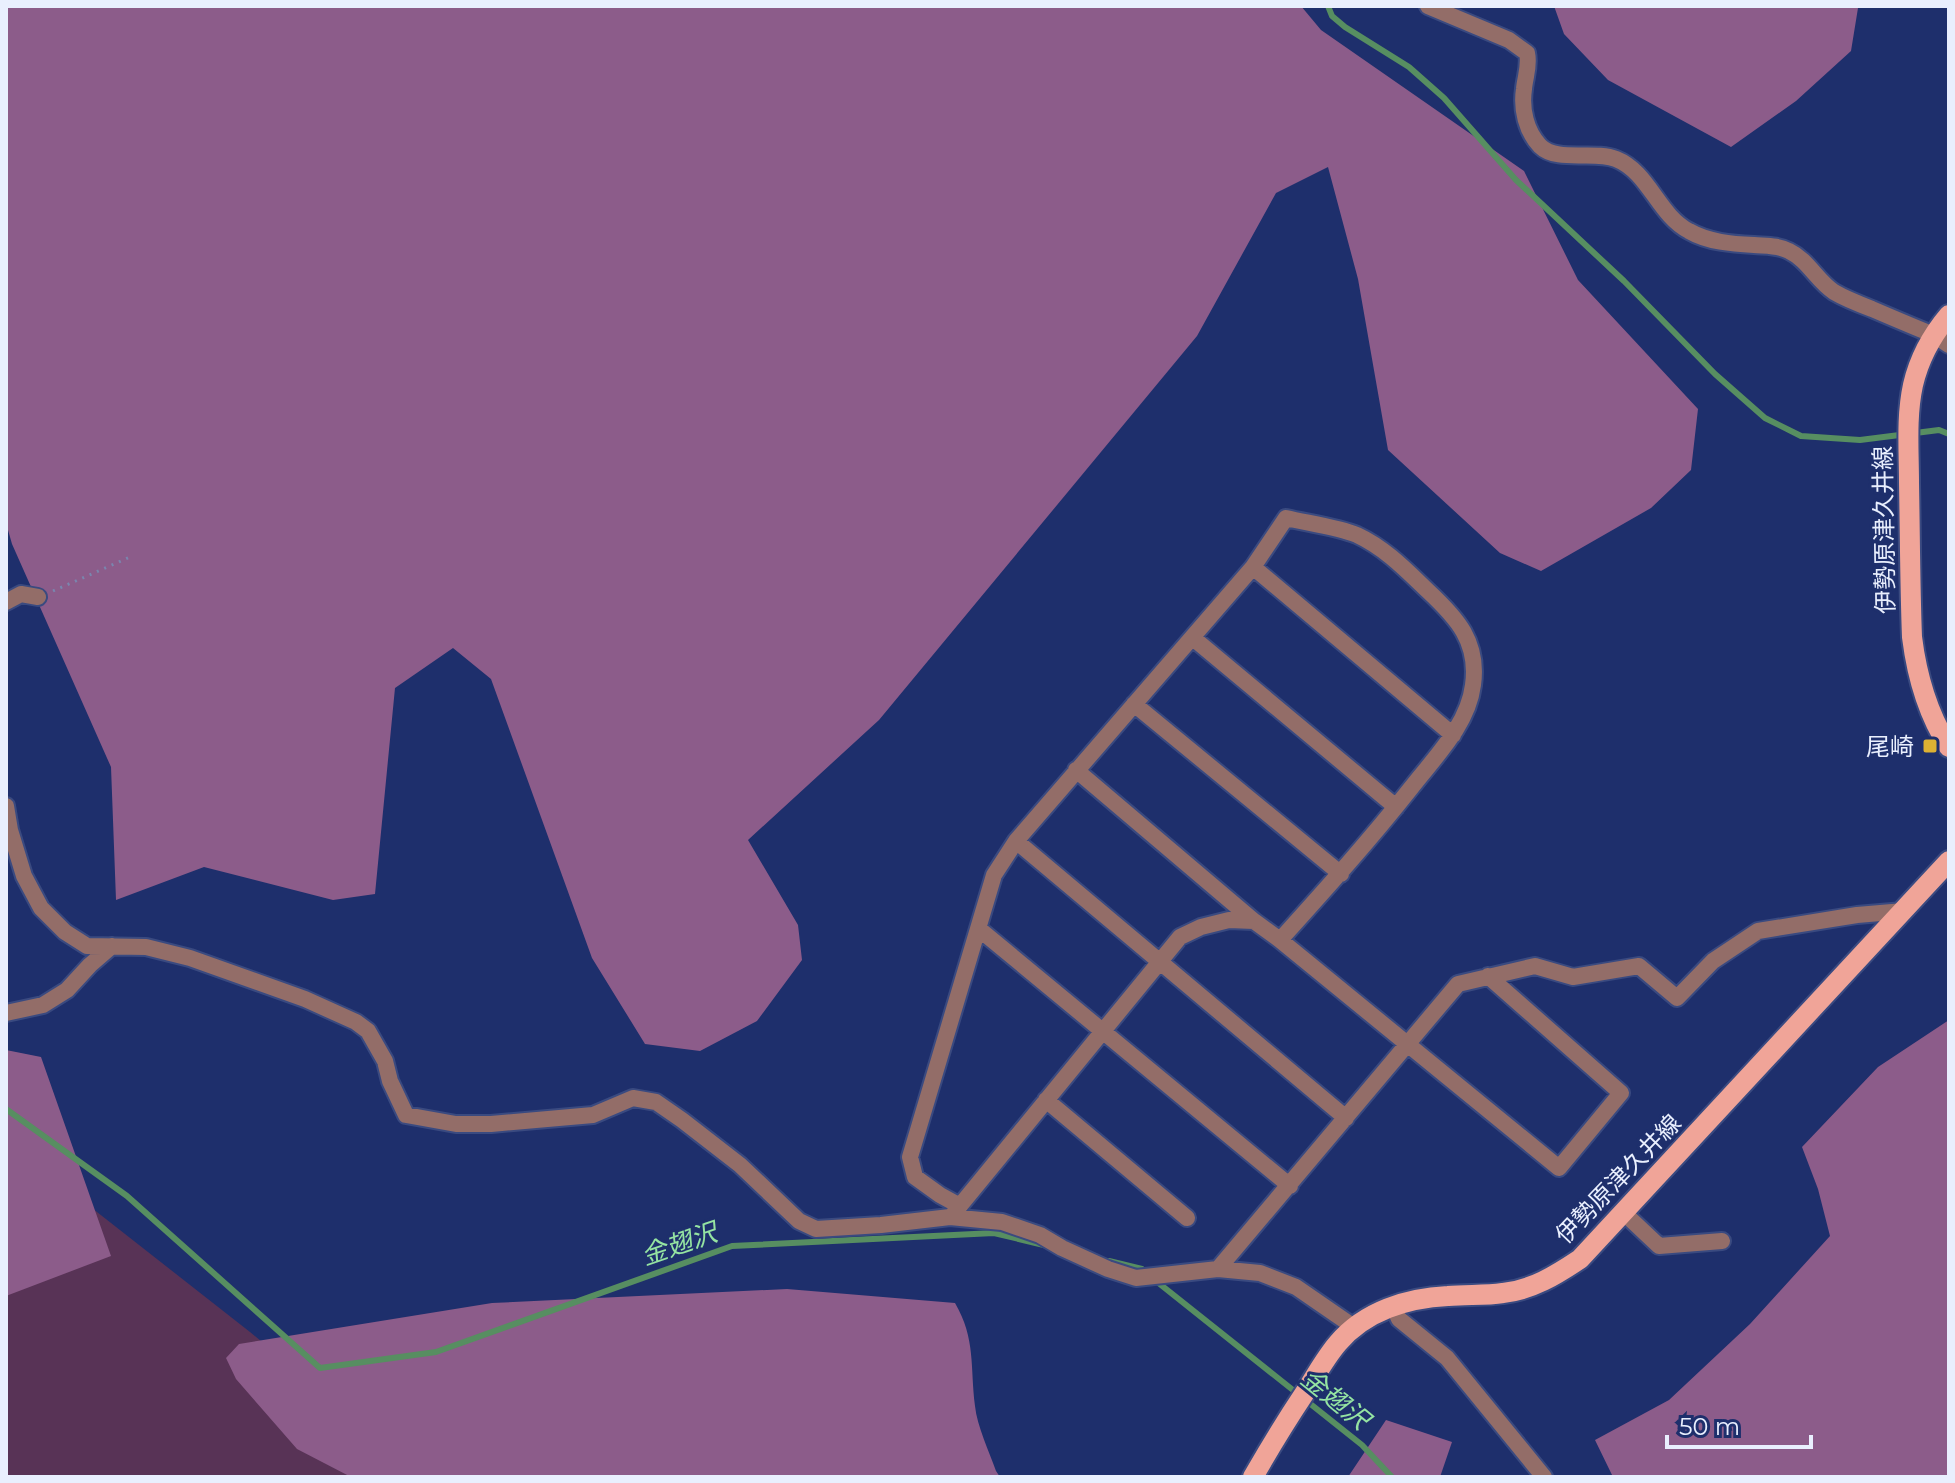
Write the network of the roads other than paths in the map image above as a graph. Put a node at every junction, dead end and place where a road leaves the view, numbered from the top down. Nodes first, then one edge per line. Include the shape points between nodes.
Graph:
1 (1428, 6) edge
2 (1949, 315) edge
3 (1942, 340) edge
4 (1253, 567) junction
5 (38, 597) road end
6 (6, 602) edge
7 (1193, 638) junction
8 (1134, 704) junction
9 (1453, 735) junction
10 (1949, 747) edge
11 (1076, 770) junction
12 (6, 806) edge
13 (1396, 807) junction
14 (1016, 841) junction
15 (1949, 861) edge
16 (1341, 874) junction
17 (1904, 911) junction
18 (1254, 921) junction
19 (979, 929) junction
20 (1280, 940) junction
21 (112, 946) junction
22 (1160, 962) junction
23 (1488, 976) junction
24 (6, 1013) edge
25 (1102, 1032) junction
26 (1408, 1043) junction
27 (1046, 1100) junction
28 (1346, 1118) junction
29 (1290, 1186) junction
30 (955, 1212) junction
31 (1624, 1213) junction
32 (1187, 1218) dead end
33 (1722, 1241) dead end
34 (1218, 1269) junction
35 (1393, 1306) junction
36 (1354, 1327) junction
37 (1253, 1477) edge
38 (1544, 1477) edge

1 - 3 street via 1509,40 1527,53 1523,110 1541,147 1557,154 1615,158 1639,176 1687,231 1730,244 1790,251 1834,292
2 - 3 main road, 伊勢原津久井線
3 - 10 main road, 伊勢原津久井線 via 1917,371 1910,408 1912,637 1923,695
4 - 7 street
4 - 9 street
4 - 9 street via 1286,518 1355,534 1384,550 1453,614 1465,632 1474,684
5 - 6 street via 21,594
7 - 8 street
7 - 13 street
8 - 11 street
8 - 16 street
9 - 13 street
11 - 14 street
11 - 18 street
12 - 21 street via 24,876 41,908 87,946
13 - 16 street
14 - 19 street via 994,875
14 - 22 street
15 - 17 main road, 伊勢原津久井線
16 - 20 street
17 - 23 street via 1758,931 1713,961 1677,998 1639,966 1573,977 1535,966
17 - 31 main road, 伊勢原津久井線
18 - 20 street
18 - 22 street via 1201,927 1180,937
19 - 25 street
19 - 30 street via 910,1157 915,1177
20 - 26 street
21 - 24 street via 67,990 43,1005
21 - 30 street via 146,947 190,958 356,1022 368,1031 385,1061 406,1115 491,1124 593,1115 633,1098 656,1102 740,1165 799,1221 816,1229
22 - 25 street
22 - 28 street
23 - 26 street via 1458,984
23 - 26 street via 1621,1093 1559,1168
25 - 27 street
25 - 29 street
26 - 28 street
27 - 30 street
27 - 32 street
28 - 29 street
29 - 34 street
30 - 34 street via 1040,1235 1136,1278
31 - 33 street via 1659,1246
31 - 35 main road, 伊勢原津久井線 via 1580,1259 1527,1288
34 - 36 street via 1260,1273 1296,1287
35 - 36 main road, 伊勢原津久井線
35 - 38 street via 1399,1319 1447,1358
36 - 37 main road, 伊勢原津久井線 via 1337,1343

